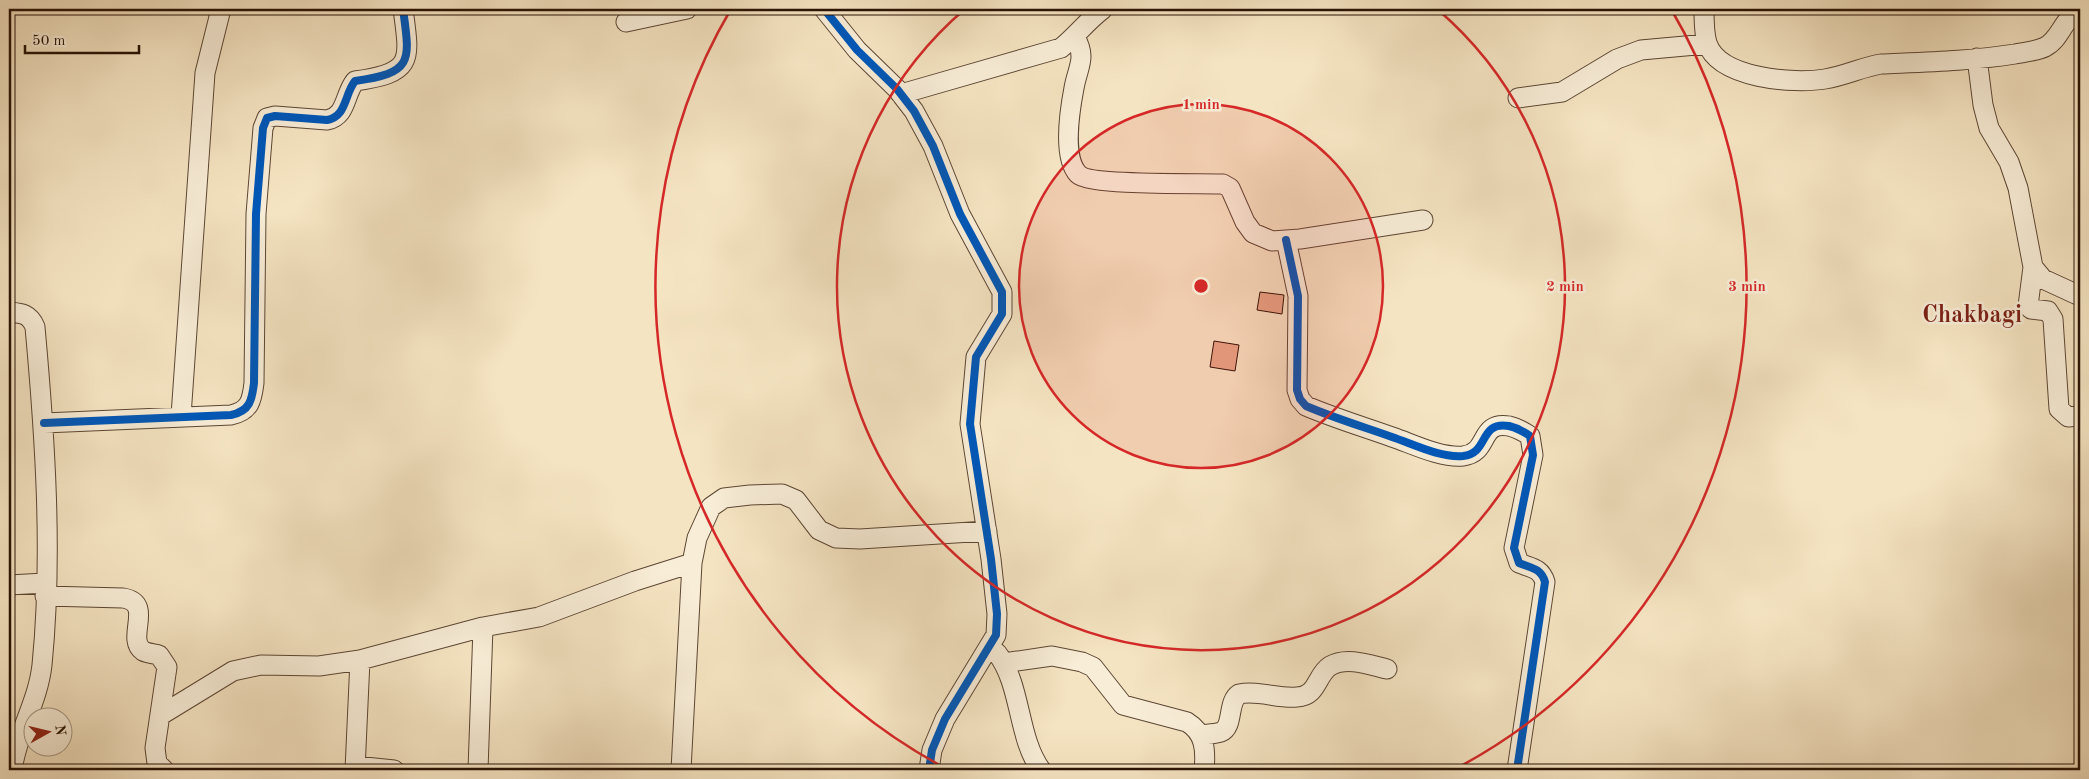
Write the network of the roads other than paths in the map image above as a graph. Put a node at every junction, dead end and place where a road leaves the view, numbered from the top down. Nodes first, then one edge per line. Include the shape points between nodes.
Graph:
1 (221, 9) edge
2 (403, 9) edge
3 (687, 9) edge
4 (824, 9) edge
5 (1103, 9) edge
6 (1704, 9) edge
7 (2079, 12) dead end
8 (626, 22) dead end
9 (1075, 37) junction
10 (1707, 44) junction
11 (1977, 58) junction
12 (901, 94) junction
13 (1518, 98) dead end
14 (1423, 220) dead end
15 (1286, 240) junction
16 (2033, 267) junction
17 (2080, 296) edge
18 (9, 312) edge
19 (182, 416) junction
20 (2080, 416) edge
21 (44, 423) junction
22 (986, 531) junction
23 (692, 563) junction
24 (9, 585) edge
25 (45, 589) junction
26 (483, 627) junction
27 (991, 645) junction
28 (360, 660) junction
29 (1004, 663) junction
30 (1387, 669) dead end
31 (161, 715) junction
32 (1200, 735) junction
33 (355, 768) edge
34 (12, 770) edge
35 (164, 770) edge
36 (394, 770) edge
37 (478, 770) edge
38 (681, 770) edge
39 (929, 770) edge
40 (1041, 770) edge
41 (1204, 770) edge
42 (1518, 770) edge

1 - 19 street via 205,72
2 - 19 street via 408,47 406,61 401,67 389,74 355,81 341,114 334,118 267,118 263,128 256,214 251,403 242,412 232,415
3 - 8 street
4 - 12 street via 857,50
5 - 9 street via 1084,23
6 - 10 street
7 - 11 street via 2070,16 2053,42 2045,48
9 - 12 street via 1061,48
9 - 15 street via 1082,52 1072,98 1069,149 1070,160 1078,175 1170,184 1223,184 1230,188 1253,233 1272,240
10 - 11 street via 1717,58 1732,68 1762,78 1804,81 1846,75 1881,64
10 - 13 street via 1641,50 1617,59 1562,92
11 - 16 street via 1989,128 2009,162 2018,188
12 - 22 street via 933,146 960,214 1002,292 1002,314 976,357 972,388 970,424
14 - 15 street
15 - 42 street via 1298,296 1296,390 1306,406 1432,451 1461,456 1478,449 1494,426 1513,427 1530,436 1532,455 1514,548 1519,563 1537,569 1545,582
16 - 17 street via 2042,279
16 - 20 street via 2028,306 2048,311 2054,319 2059,409 2068,417
18 - 21 street via 32,318 35,327
19 - 21 street
21 - 25 street
22 - 23 street via 836,538 819,530 796,500 782,494 750,495 724,498 711,507 697,538
22 - 27 street via 997,614 996,634
23 - 26 street via 539,617
23 - 38 street
24 - 25 street
25 - 31 street via 131,599 136,604 140,647 144,652 159,655 167,667
25 - 34 street via 38,691 21,730
26 - 28 street
26 - 37 street
27 - 29 street
27 - 39 street via 945,719 932,750
28 - 31 street via 319,666 261,666 233,671
28 - 33 street
29 - 32 street via 1052,656 1082,662 1093,667 1123,705 1187,722
29 - 40 street via 1021,720
30 - 32 street via 1343,662 1330,666 1308,694 1298,697 1239,694 1232,702 1225,729
31 - 35 street via 155,748 157,763
32 - 41 street via 1204,742
33 - 36 street

